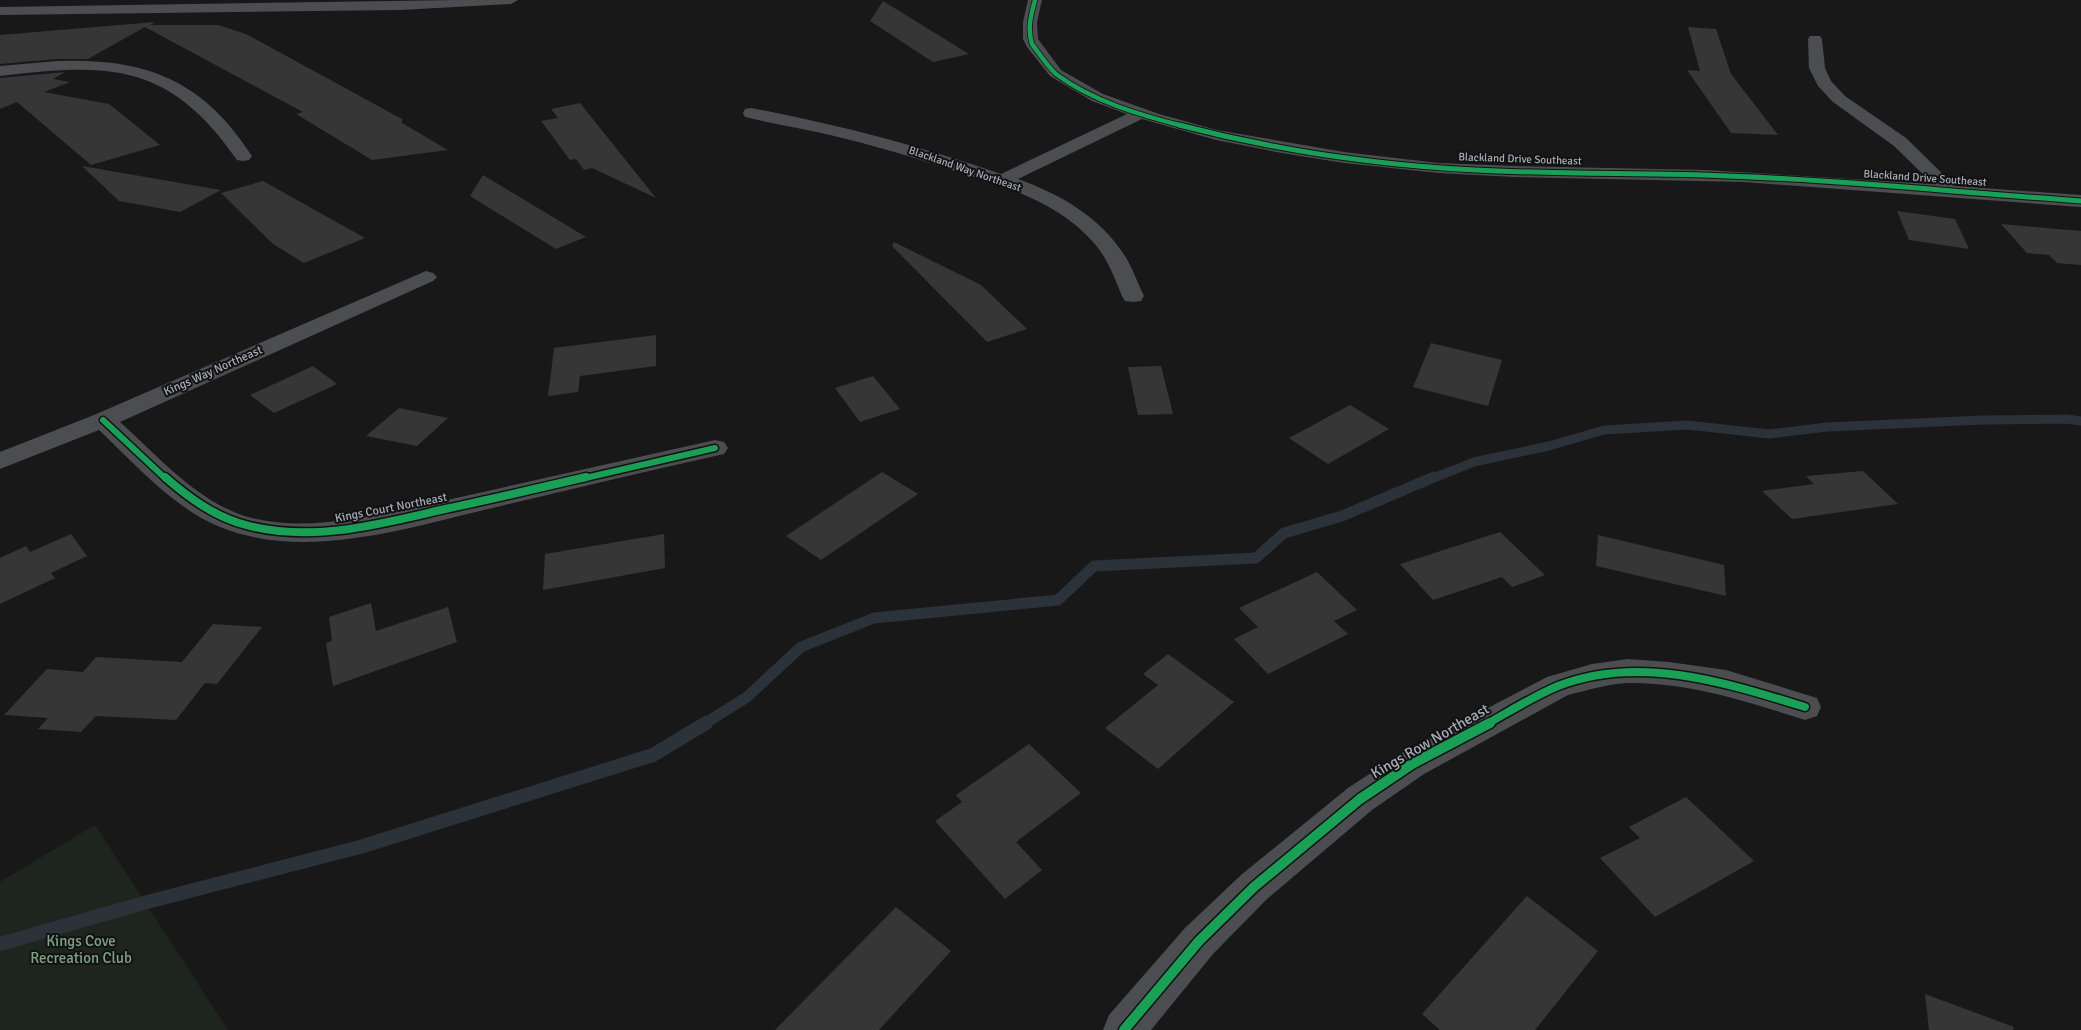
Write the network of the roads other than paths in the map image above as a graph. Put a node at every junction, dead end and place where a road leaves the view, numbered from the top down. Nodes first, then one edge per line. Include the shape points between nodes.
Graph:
1 (511, 0) edge
2 (1035, 0) edge
3 (0, 11) edge
4 (1815, 39) dead end
5 (0, 71) edge
6 (751, 114) dead end
7 (1140, 114) junction
8 (243, 156) dead end
9 (1002, 180) junction
10 (1951, 192) junction
11 (2081, 201) edge
12 (426, 277) dead end
13 (1133, 296) dead end
14 (102, 420) junction
15 (715, 448) dead end
16 (0, 461) edge
17 (1805, 707) dead end
18 (1124, 1030) edge

1 - 3 street via 400,6
2 - 7 street, Blackland Drive Southeast via 1029,29 1031,43 1044,63 1082,90
4 - 10 street via 1817,68 1824,83 1839,99 1900,142
5 - 8 street via 95,66 151,75 166,82 220,123
6 - 9 street, Blackland Way Northeast via 879,141
7 - 9 street
7 - 10 street, Blackland Drive Southeast via 1301,151 1437,168 1731,176
9 - 13 street, Blackland Way Northeast via 1068,210 1087,226 1116,257
10 - 11 street, Blackland Drive Southeast
12 - 14 street, Kings Way Northeast
14 - 15 street, Kings Court Northeast via 163,476 227,519 261,529 303,533 389,522
14 - 16 street, Kings Way Northeast
17 - 18 street, Kings Row Northeast via 1726,683 1628,670 1558,686 1412,764 1360,799 1254,887 1199,941

